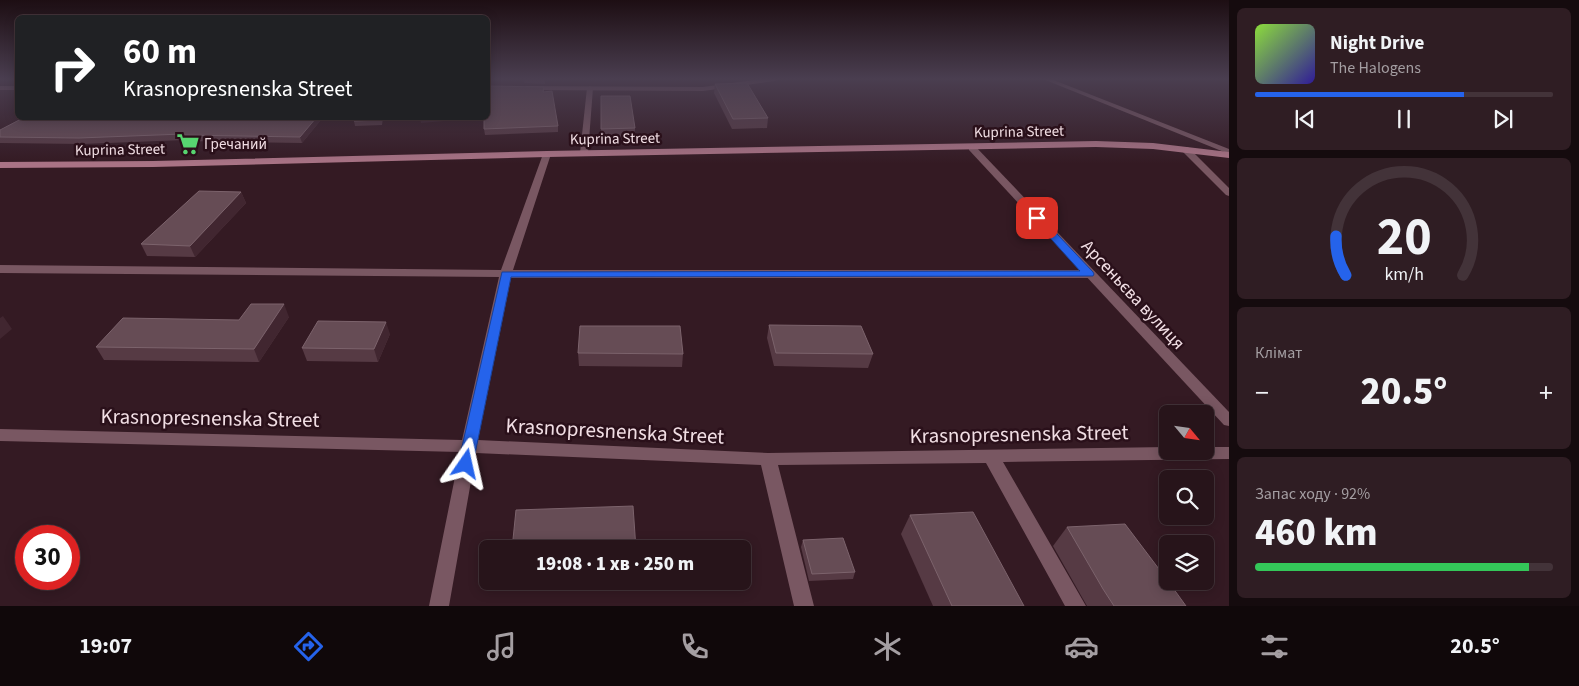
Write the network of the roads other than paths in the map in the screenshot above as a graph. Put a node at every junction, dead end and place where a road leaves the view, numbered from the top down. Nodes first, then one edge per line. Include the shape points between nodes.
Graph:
1 (588, 107) edge
2 (1115, 107) edge
3 (972, 148) junction
4 (1185, 149) junction
5 (584, 153) junction
6 (547, 154) junction
7 (1229, 154) edge
8 (0, 165) edge
9 (1229, 193) edge
10 (0, 269) edge
11 (506, 274) junction
12 (1089, 274) junction
13 (1229, 421) edge
14 (0, 434) edge
15 (469, 446) junction
16 (1229, 453) edge
17 (990, 456) junction
18 (768, 459) junction
19 (439, 606) edge
20 (804, 606) edge
21 (1076, 606) edge

1 - 5 lane
2 - 7 lane
3 - 4 main road, Kuprina Street via 1096,144
3 - 5 main road, Kuprina Street
3 - 12 lane, Арсеньєва вулиця
4 - 7 main road, Kuprina Street
4 - 9 lane
5 - 6 main road, Kuprina Street
6 - 8 main road, Kuprina Street
6 - 11 street
10 - 11 street
11 - 12 street
11 - 15 street
12 - 13 lane, Арсеньєва вулиця
14 - 15 street, Krasnopresnenska Street
15 - 18 street, Krasnopresnenska Street
15 - 19 street
16 - 17 street, Krasnopresnenska Street
17 - 18 street, Krasnopresnenska Street
17 - 21 street
18 - 20 street

